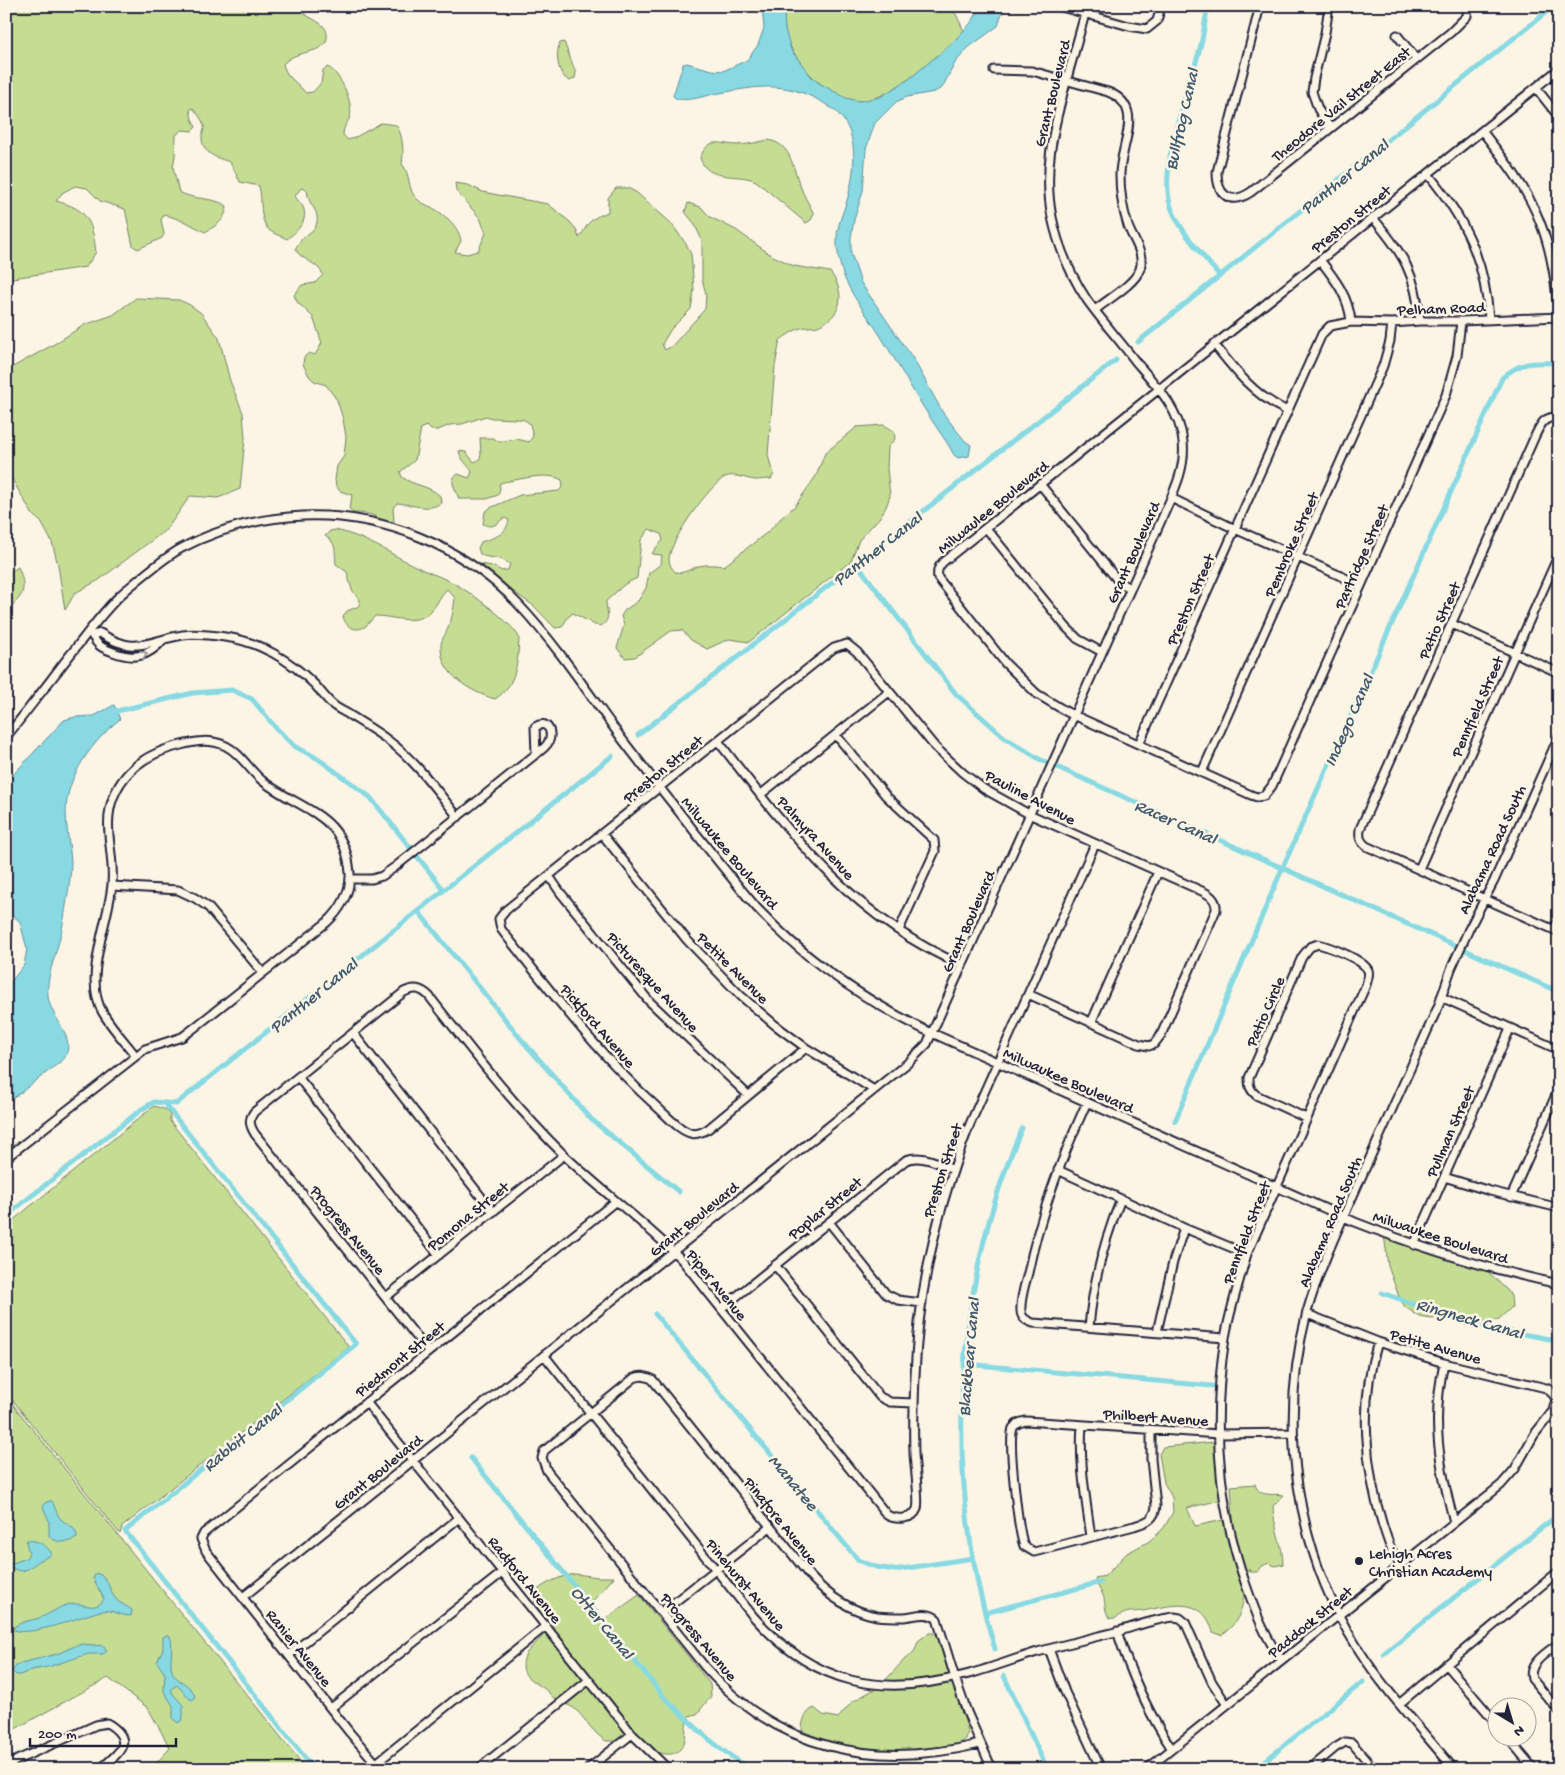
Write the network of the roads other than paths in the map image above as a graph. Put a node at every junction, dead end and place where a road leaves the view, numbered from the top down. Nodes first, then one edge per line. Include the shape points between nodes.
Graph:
1 (1058, 6) edge
2 (1087, 6) edge
3 (1161, 6) edge
4 (1260, 6) edge
5 (1330, 6) edge
6 (1468, 8) edge
7 (1085, 14) junction
8 (1397, 35) dead end
9 (1416, 60) junction
10 (1559, 69) edge
11 (994, 70) dead end
12 (1066, 81) junction
13 (1536, 88) junction
14 (1559, 117) edge
15 (1330, 128) junction
16 (1482, 131) junction
17 (1428, 174) junction
18 (1373, 218) junction
19 (1320, 260) junction
20 (1095, 310) junction
21 (1559, 317) edge
22 (1489, 319) junction
23 (1420, 321) junction
24 (1461, 321) junction
25 (1351, 322) junction
26 (1392, 323) junction
27 (1326, 329) joint
28 (1214, 344) junction
29 (1159, 389) junction
30 (1287, 411) junction
31 (1559, 416) edge
32 (1040, 484) junction
33 (1171, 498) junction
34 (986, 528) junction
35 (1235, 529) junction
36 (1559, 554) edge
37 (1299, 557) junction
38 (1362, 585) junction
39 (1130, 588) junction
40 (1452, 624) junction
41 (91, 633) junction
42 (164, 639) junction
43 (846, 644) joint
44 (124, 645) junction
45 (1102, 652) junction
46 (1514, 653) junction
47 (122, 655) junction
48 (1559, 673) edge
49 (889, 692) junction
50 (1074, 716) junction
51 (836, 735) junction
52 (1559, 736) edge
53 (6, 737) edge
54 (718, 741) junction
55 (1139, 744) junction
56 (536, 754) dead end
57 (1202, 772) junction
58 (660, 788) junction
59 (760, 794) junction
60 (1264, 796) joint
61 (1030, 814) junction
62 (458, 817) junction
63 (602, 834) junction
64 (1095, 844) junction
65 (1419, 869) junction
66 (1158, 872) junction
67 (549, 876) junction
68 (350, 879) junction
69 (112, 886) junction
70 (1485, 899) junction
71 (1559, 918) edge
72 (498, 919) joint
73 (899, 930) junction
74 (1556, 931) edge
75 (962, 965) junction
76 (1368, 969) joint
77 (263, 973) junction
78 (1028, 994) junction
79 (1441, 997) junction
80 (1091, 1023) junction
81 (1510, 1029) junction
82 (353, 1033) junction
83 (932, 1033) junction
84 (806, 1048) junction
85 (1559, 1050) edge
86 (136, 1055) junction
87 (997, 1062) junction
88 (298, 1077) junction
89 (1559, 1088) edge
90 (874, 1090) junction
91 (748, 1095) junction
92 (1087, 1102) junction
93 (1306, 1118) junction
94 (564, 1155) junction
95 (6, 1158) edge
96 (953, 1170) junction
97 (1058, 1170) junction
98 (1444, 1177) junction
99 (1276, 1187) junction
100 (1511, 1197) junction
101 (1121, 1199) junction
102 (616, 1201) junction
103 (1559, 1208) edge
104 (493, 1212) junction
105 (1344, 1217) junction
106 (829, 1222) junction
107 (1184, 1228) junction
108 (1414, 1245) junction
109 (674, 1251) junction
110 (1247, 1254) junction
111 (439, 1255) junction
112 (774, 1265) junction
113 (1559, 1284) edge
114 (386, 1297) junction
115 (922, 1303) junction
116 (722, 1308) junction
117 (1307, 1314) junction
118 (1089, 1327) junction
119 (1157, 1332) junction
120 (1225, 1338) junction
121 (1378, 1342) junction
122 (428, 1351) junction
123 (544, 1355) junction
124 (1444, 1363) junction
125 (1557, 1399) edge
126 (366, 1402) junction
127 (914, 1403) junction
128 (590, 1413) junction
129 (1082, 1425) junction
130 (1151, 1431) junction
131 (1293, 1433) junction
132 (1219, 1434) junction
133 (413, 1460) junction
134 (459, 1518) junction
135 (901, 1519) joint
136 (1454, 1522) junction
137 (770, 1527) junction
138 (1091, 1536) junction
139 (201, 1539) joint
140 (1401, 1564) junction
141 (716, 1569) junction
142 (1559, 1571) edge
143 (503, 1572) junction
144 (243, 1597) junction
145 (662, 1612) junction
146 (1339, 1613) junction
147 (546, 1626) junction
148 (1116, 1631) junction
149 (1559, 1643) edge
150 (1049, 1649) junction
151 (289, 1655) junction
152 (1282, 1660) junction
153 (1446, 1664) junction
154 (955, 1678) junction
155 (589, 1680) junction
156 (1227, 1704) junction
157 (1399, 1704) junction
158 (331, 1708) junction
159 (1559, 1711) edge
160 (1488, 1713) edge
161 (632, 1734) junction
162 (980, 1744) junction
163 (1516, 1748) edge
164 (1172, 1749) junction
165 (375, 1763) junction
166 (6, 1767) edge
167 (100, 1769) edge
168 (369, 1769) edge
169 (381, 1769) edge
170 (478, 1769) edge
171 (588, 1769) edge
172 (668, 1769) edge
173 (992, 1769) edge
174 (1101, 1769) edge
175 (1147, 1769) edge
176 (1310, 1769) edge
177 (1374, 1769) edge
178 (1454, 1769) edge
179 (1534, 1769) edge

1 - 7 street
2 - 7 street, Grant Boulevard
3 - 7 street via 1156,21 1147,29
4 - 15 street, Theodore Vail Street East via 1218,165 1221,191 1233,198 1244,196
5 - 15 street via 1312,92 1318,110
6 - 9 street, Theodore Vail Street East via 1467,16 1459,25
7 - 12 street, Grant Boulevard
8 - 9 street
9 - 15 street, Theodore Vail Street East
10 - 13 street, Preston Street
11 - 12 street via 1032,71
12 - 20 street, Grant Boulevard via 1051,142 1048,178 1051,207 1066,263
12 - 20 street via 1114,94 1123,100 1129,111 1120,165 1120,190 1128,226 1141,254 1140,269 1129,283
13 - 14 street
13 - 16 street, Preston Street
16 - 17 street, Preston Street
16 - 21 street via 1520,183 1540,221 1552,263
17 - 18 street, Preston Street
17 - 22 street via 1456,211 1471,239 1487,291
18 - 19 street, Preston Street
18 - 23 street via 1392,240 1409,269
19 - 25 street via 1343,292
19 - 28 street, Preston Street
20 - 29 street, Grant Boulevard
21 - 22 street, Pelham Road
22 - 24 street, Pelham Road
23 - 24 street, Pelham Road
23 - 26 street, Pelham Road
24 - 38 street, Partridge Street via 1458,356 1450,385
25 - 26 street, Pelham Road
25 - 27 street, Pelham Road
26 - 37 street, Pembroke Street via 1383,366
27 - 30 street, Preston Street
28 - 29 street, Preston Street
28 - 30 street via 1251,388
29 - 32 street, Milwaulee Boulevard
29 - 33 street, Grant Boulevard via 1175,413 1183,442 1181,470
30 - 35 street, Preston Street
31 - 40 street, Patio Street via 1546,418 1541,423
32 - 34 street, Milwaulee Boulevard
32 - 39 street via 1114,577
33 - 35 street
33 - 39 street, Grant Boulevard
34 - 45 street via 1066,627 1078,639
34 - 50 street, Milwaulee Boulevard via 939,566 938,578 1022,681 1048,702
35 - 37 street
35 - 55 street, Preston Street
36 - 46 street, Pennfield Street
37 - 38 street
37 - 57 street, Pembroke Street
38 - 60 street, Partridge Street via 1272,786
39 - 45 street, Grant Boulevard
40 - 46 street
40 - 65 street, Patio Street via 1359,836 1366,846
41 - 44 street via 100,633
41 - 47 street via 99,645
41 - 53 street, Milwaukee Boulevard
41 - 58 street, Milwaukee Boulevard via 123,592 178,550 199,540 233,528 284,517 327,516 390,526 420,536 454,554 486,574 516,602 568,664
42 - 44 street via 138,646
47 -> 42 street via 136,657 148,653
42 - 62 street via 194,634 225,637 282,658 332,704 401,750
43 - 49 street, Pauline Avenue via 857,652
43 - 54 street, Preston Street via 834,648
44 - 47 street
45 - 50 street, Grant Boulevard
46 - 48 street
46 - 65 street, Pennfield Street
49 - 51 street
49 - 61 street, Pauline Avenue via 934,747 955,767 984,789
50 - 55 street, Milwaulee Boulevard
50 - 61 street, Grant Boulevard
51 - 59 street
51 - 73 street via 886,796 934,840 935,851
52 - 70 street, Alabama Road South
54 - 58 street, Preston Street
54 - 59 street, Palmyra Avenue
55 - 57 street, Milwaulee Boulevard
56 - 62 street
57 - 60 street, Milwaulee Boulevard via 1257,797
58 - 63 street, Preston Street
58 - 83 street, Milwaukee Boulevard via 738,886 788,938 854,990
59 - 73 street, Palmyra Avenue via 830,875
61 - 64 street, Pauline Avenue
61 - 75 street, Grant Boulevard
62 - 68 street via 382,876
63 - 67 street, Preston Street
63 - 84 street, Petite Avenue via 705,960 741,996
64 - 66 street, Pauline Avenue
64 - 78 street, Preston Street
65 - 70 street
66 - 80 street
66 - 80 street, Pauline Avenue via 1210,896 1216,904 1161,1035 1149,1046
67 - 72 street, Preston Street
67 - 91 street, Picturesque Avenue via 643,994
68 - 69 street via 346,848 333,827 263,782 233,751 219,744 201,741 151,755 136,765 117,789 108,826
68 - 77 street via 335,915
69 - 77 street via 178,890 196,898 208,907
69 - 86 street via 94,987 103,1014
70 - 74 street
70 - 79 street, Alabama Road South via 1457,955
71 - 74 street
72 - 91 street, Pickford Avenue via 504,934 594,1045 677,1125 694,1134 704,1132
73 - 75 street, Palmyra Avenue
75 - 83 street, Grant Boulevard
76 - 93 street, Pennfield Street via 1366,985
76 - 93 street, Patio Circle via 1324,946 1310,946 1253,1068 1249,1078 1251,1091
77 - 86 street via 182,1037
78 - 80 street
78 - 87 street, Preston Street
79 - 81 street
79 - 105 street, Alabama Road South
81 - 85 street
81 - 98 street, Pullman Street
82 - 88 street
82 - 94 street, Piper Avenue via 404,992 418,988 424,991 500,1085
82 - 104 street
83 - 87 street, Milwaukee Boulevard
83 - 90 street, Grant Boulevard via 924,1049
84 - 90 street, Petite Avenue
84 - 91 street
86 - 95 street
87 - 92 street, Milwaukee Boulevard
87 - 96 street, Preston Street
88 - 111 street
88 - 114 street, Progress Avenue via 254,1112 250,1123 255,1134
89 - 100 street
90 - 109 street, Grant Boulevard
92 - 97 street
92 - 99 street, Milwaukee Boulevard
93 - 99 street, Pennfield Street
94 - 102 street, Piper Avenue
94 - 104 street, Pomona Street
96 - 106 street, Poplar Street via 912,1157
96 - 115 street, Preston Street
97 - 101 street
97 - 118 street via 1030,1260 1021,1311 1023,1318 1033,1323
98 - 100 street
98 - 108 street, Pullman Street
99 - 105 street, Milwaukee Boulevard
99 - 110 street, Pennfield Street
100 - 103 street
101 - 107 street
101 - 118 street via 1101,1261
102 - 109 street, Piper Avenue
102 - 122 street, Piedmont Street
104 - 111 street, Pomona Street
105 - 108 street, Milwaukee Boulevard
105 - 117 street, Alabama Road South via 1319,1274
106 - 112 street, Poplar Street
106 - 115 street via 886,1294 898,1300
107 - 110 street
107 - 119 street
108 - 113 street, Milwaukee Boulevard via 1484,1267
109 - 116 street, Piper Avenue
109 - 123 street, Grant Boulevard
110 - 120 street, Pennfield Street
111 - 114 street, Pomona Street
112 - 116 street, Poplar Street
112 - 127 street via 880,1397 890,1402
114 - 122 street, Progress Avenue
115 - 127 street, Preston Street
116 - 135 street, Piper Avenue via 882,1510 892,1518
117 - 121 street, Petite Avenue
117 - 131 street, Alabama Road South via 1297,1361
118 - 119 street
119 - 120 street
120 - 132 street, Pennfield Street
121 - 124 street, Petite Avenue
121 - 140 street via 1368,1398 1369,1458 1380,1517 1389,1544
122 - 126 street, Piedmont Street
123 - 128 street, Pinehurst Avenue
123 - 133 street, Grant Boulevard
124 - 125 street, Petite Avenue via 1546,1388
124 - 136 street via 1437,1405 1437,1438 1442,1476
125 - 136 street, Paddock Street via 1553,1411 1509,1476
126 - 133 street, Radford Avenue
126 - 139 street, Piedmont Street via 209,1528
127 - 135 street, Preston Street via 917,1510
128 - 137 street, Pinafore Avenue via 634,1378 646,1376 656,1384
128 - 141 street, Pinehurst Avenue
128 - 145 street, Progress Avenue via 548,1447 542,1458 547,1470
129 - 130 street, Philbert Avenue
129 - 138 street via 1083,1469
129 - 138 street, Philbert Avenue via 1017,1423 1012,1435 1014,1478 1022,1540 1028,1550 1034,1552
130 - 132 street, Philbert Avenue
130 - 138 street via 1156,1512 1147,1522
131 - 132 street, Philbert Avenue
131 - 146 street, Alabama Road South via 1307,1532
132 - 152 street, Pennfield Street via 1223,1486 1237,1558 1265,1632
133 - 134 street, Radford Avenue
133 - 144 street, Grant Boulevard
134 - 143 street, Radford Avenue
134 - 151 street
136 - 140 street, Paddock Street
137 - 141 street
137 - 154 street, Pinafore Avenue via 818,1585 842,1603 876,1615 922,1614 937,1619
139 - 144 street, Ranier Avenue via 206,1551
140 - 146 street, Paddock Street
141 - 145 street
141 - 154 street, Pinehurst Avenue via 776,1641 822,1670 850,1680 887,1686
142 - 153 street
143 - 147 street, Radford Avenue
143 - 158 street
144 - 151 street, Ranier Avenue
145 - 162 street, Progress Avenue via 729,1692 757,1713 796,1734 841,1749 882,1755 918,1754
146 - 152 street, Paddock Street
146 - 157 street, Alabama Road South via 1358,1648
147 - 155 street, Radford Avenue
147 - 165 street
148 - 150 street, Pinehurst Avenue
148 - 156 street, Pinehurst Avenue via 1164,1618 1180,1618 1189,1628 1216,1689
148 - 164 street via 1146,1704
149 - 159 street via 1532,1666 1530,1673
150 - 154 street, Pinehurst Avenue
150 - 174 street
151 - 158 street, Ranier Avenue
152 - 156 street, Paddock Street
153 - 157 street
153 - 160 street
154 - 162 street
155 - 161 street, Radford Avenue
155 - 170 street
156 - 164 street, Paddock Street
157 - 178 street, Alabama Road South
158 - 165 street, Ranier Avenue
161 - 171 street
161 - 172 street, Radford Avenue
162 - 173 street
163 - 179 street
164 - 175 street, Paddock Street
165 - 168 street
165 - 169 street, Ranier Avenue
166 - 167 street via 102,1722 118,1731 123,1742 118,1753
176 - 177 street via 1345,1742 1352,1743

